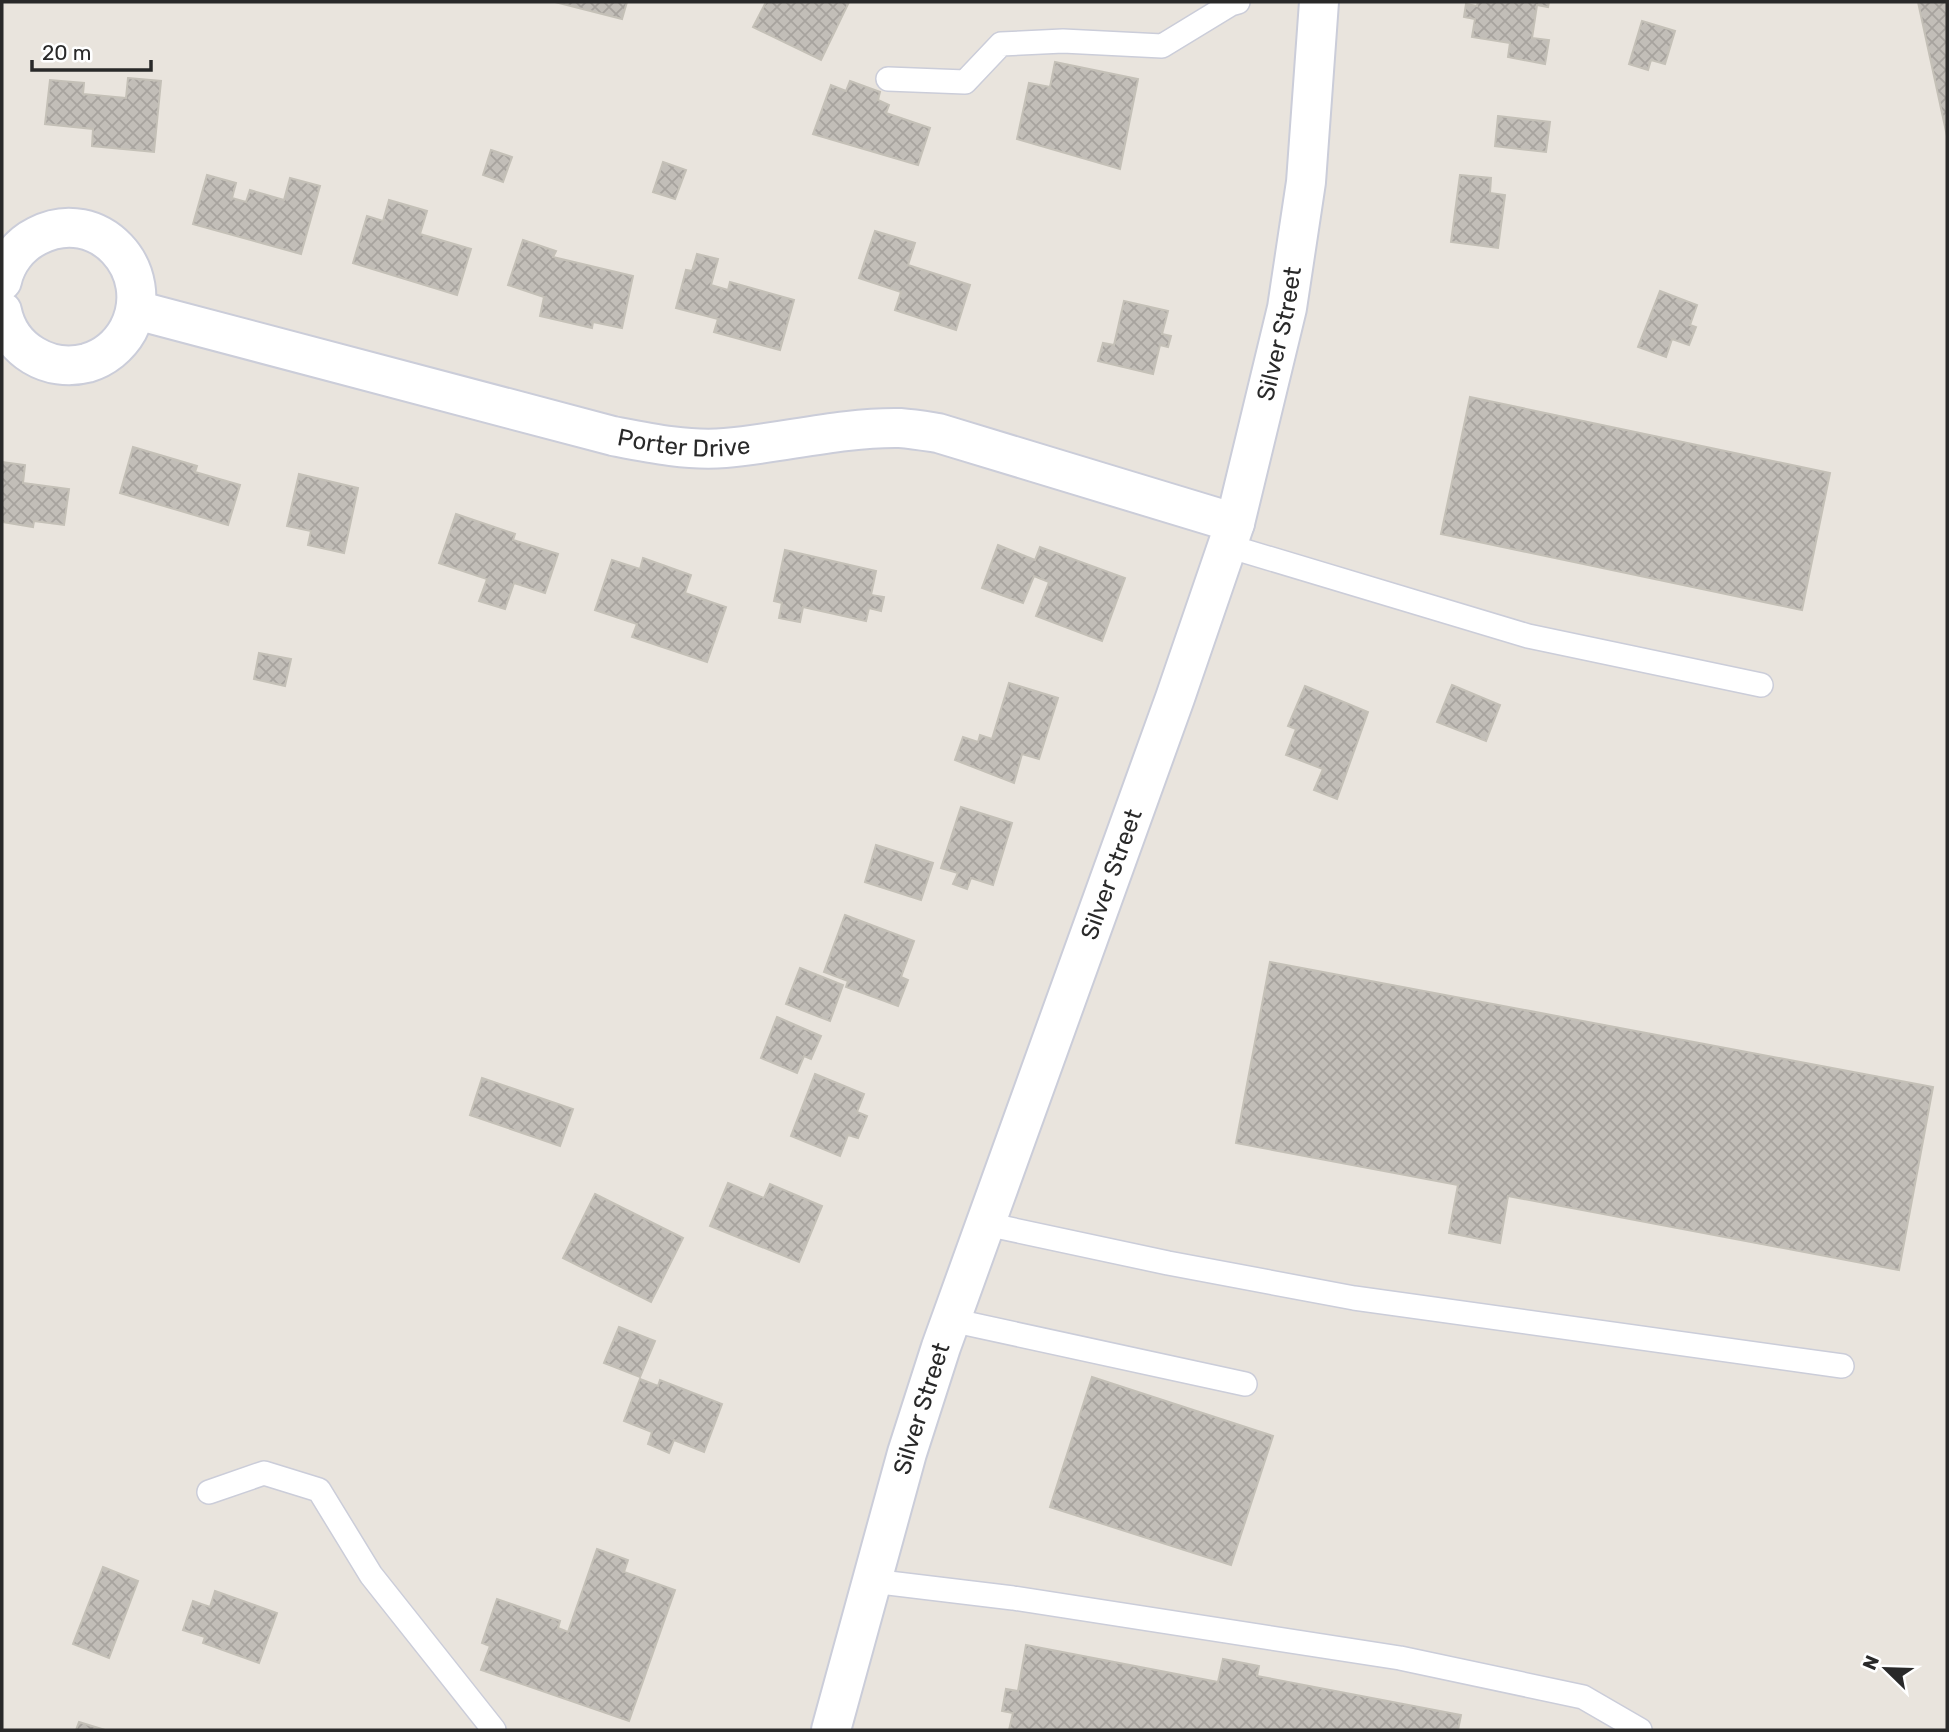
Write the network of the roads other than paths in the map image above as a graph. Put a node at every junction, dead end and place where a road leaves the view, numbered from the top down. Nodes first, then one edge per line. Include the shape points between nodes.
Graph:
1 (1238, 2) edge
2 (1319, 2) edge
3 (888, 79) dead end
4 (2, 281) edge
5 (136, 310) junction
6 (2, 311) edge
7 (1231, 535) junction
8 (1761, 685) dead end
9 (986, 1224) junction
10 (951, 1320) junction
11 (1842, 1366) dead end
12 (1245, 1384) dead end
13 (209, 1492) dead end
14 (872, 1581) junction
15 (494, 1730) edge
16 (831, 1730) edge
17 (1640, 1730) edge

1 - 3 lane via 1162,46 1063,41 1001,44 965,82
2 - 7 street, Silver Street via 1306,182 1287,308
4 - 5 street via 10,261 30,240 57,229 86,230 122,254 135,281
5 - 6 street via 113,349 87,363 72,365 50,363 30,354 10,332
5 - 7 street, Porter Drive via 650,444 723,448 871,429 938,433
7 - 8 lane via 1528,636
7 - 9 street, Silver Street
9 - 10 street, Silver Street
9 - 11 lane via 1354,1298
10 - 12 lane
10 - 14 street, Silver Street via 906,1453
13 - 15 lane via 264,1473 319,1490 372,1575
14 - 16 street, Silver Street
14 - 17 lane via 1013,1598 1400,1658 1583,1697

